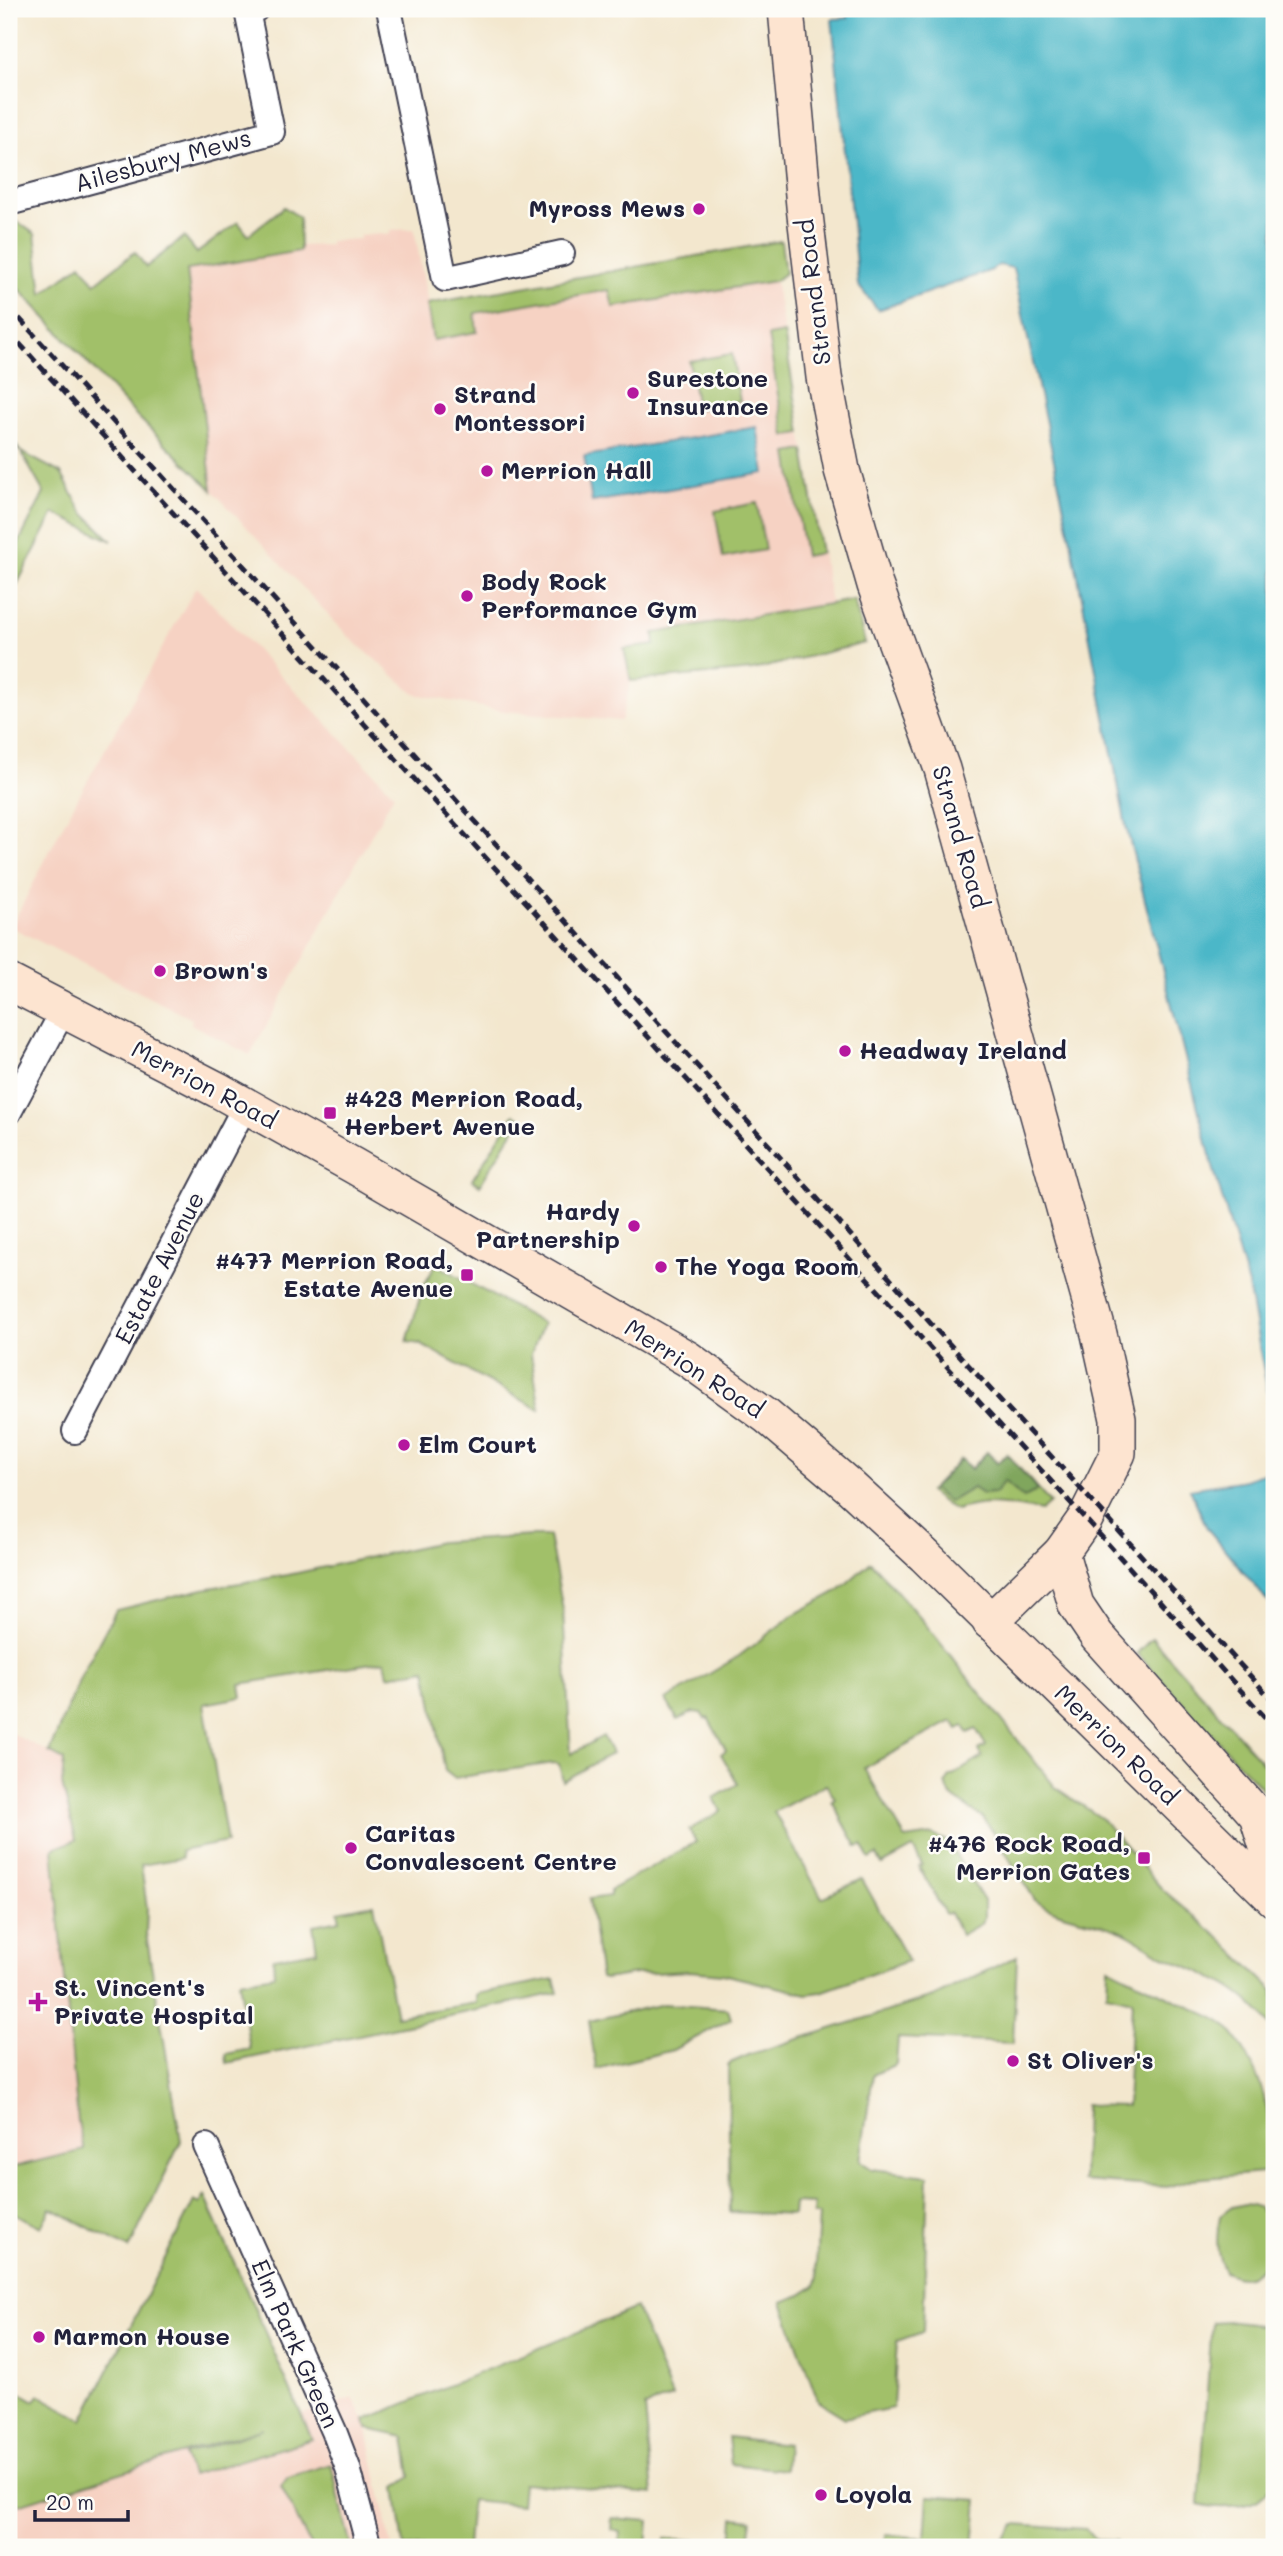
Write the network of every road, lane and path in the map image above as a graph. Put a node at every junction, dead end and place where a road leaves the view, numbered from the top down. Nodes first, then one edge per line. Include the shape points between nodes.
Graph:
1 (256, 9) edge
2 (388, 9) edge
3 (786, 9) edge
4 (9, 203) edge
5 (562, 253) dead end
6 (9, 982) edge
7 (64, 1009) junction
8 (245, 1106) junction
9 (9, 1112) edge
10 (75, 1431) dead end
11 (1061, 1553) junction
12 (990, 1622) junction
13 (1274, 1869) edge
14 (1274, 1899) edge
15 (206, 2146) dead end
16 (369, 2547) edge

1 - 4 street, Ailesbury Mews via 247,11 272,132
2 - 5 street via 445,279
3 - 11 main road, Strand Road via 824,377 842,470 875,584 942,769 1099,1334 1118,1419 1118,1453 1085,1519
6 - 7 main road, Merrion Road
7 - 8 main road, Merrion Road
7 - 9 street
8 - 10 street, Estate Avenue
8 - 12 main road, Merrion Road via 688,1360 811,1453
11 - 12 main road, Strand Road
11 - 13 main road via 1083,1616 1257,1815
12 - 14 main road, Merrion Road
15 - 16 street, Elm Park Green via 334,2431

